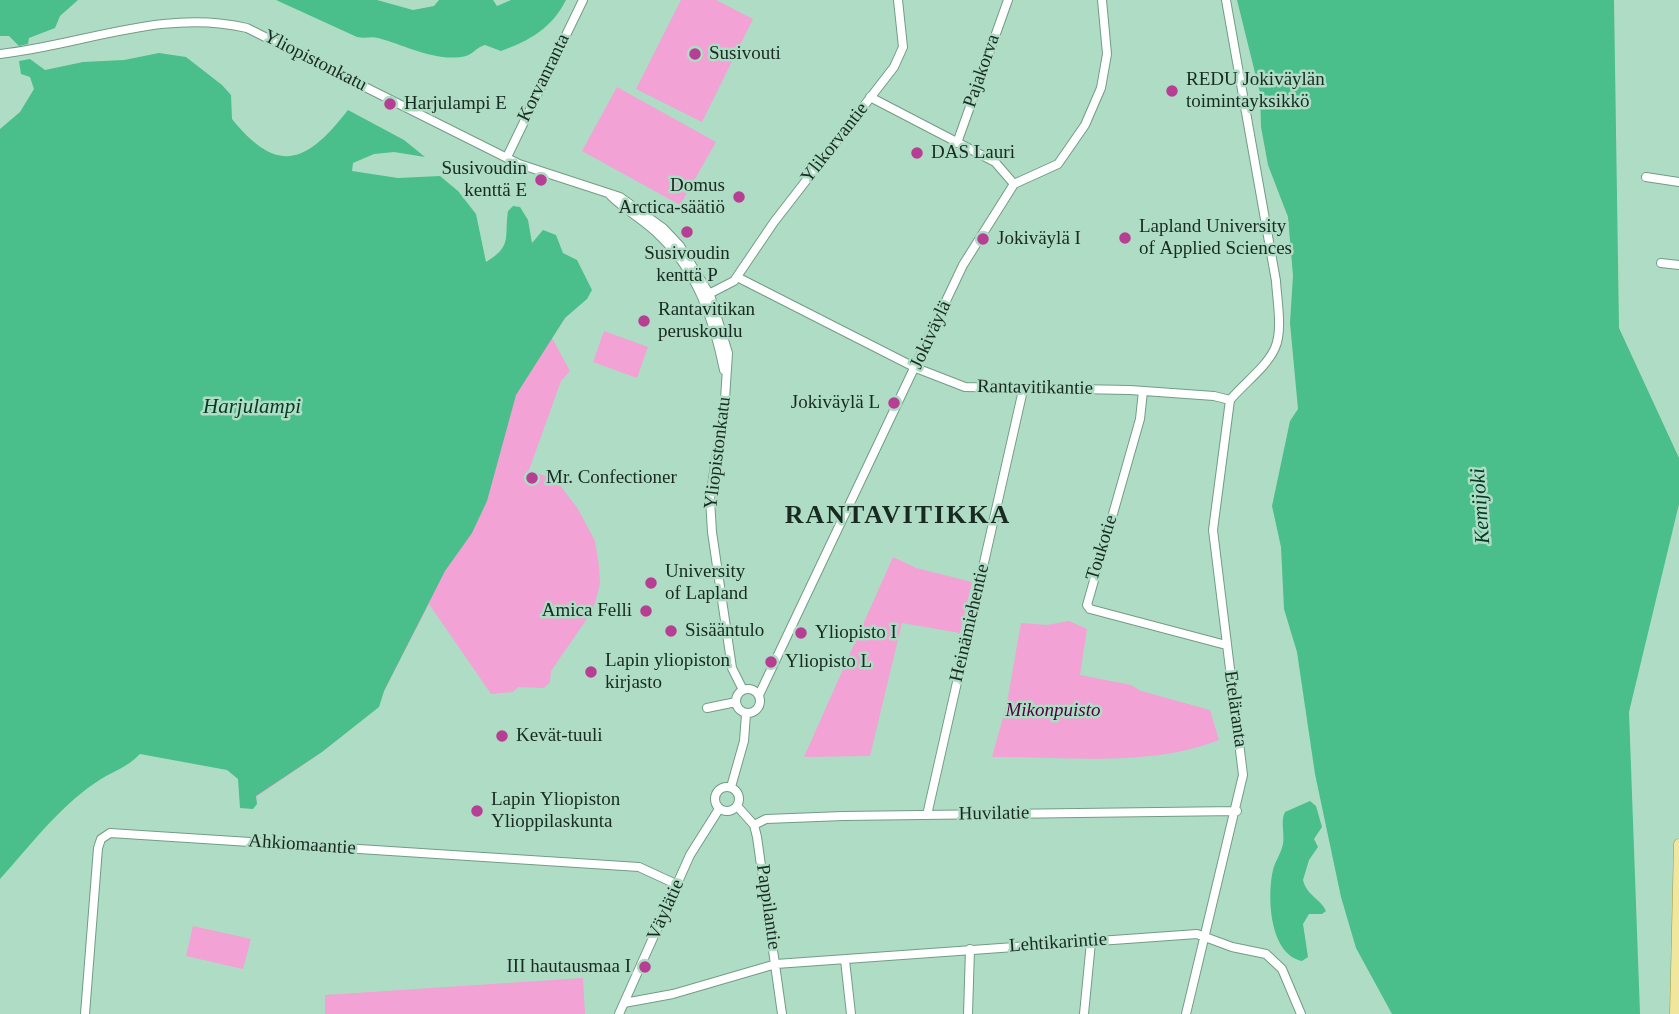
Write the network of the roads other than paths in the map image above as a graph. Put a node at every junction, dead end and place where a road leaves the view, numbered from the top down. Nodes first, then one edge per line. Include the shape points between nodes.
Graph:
1 (583, 0) edge
2 (898, 0) edge
3 (1008, 0) edge
4 (1102, 0) edge
5 (1226, 0) edge
6 (0, 54) edge
7 (870, 97) junction
8 (957, 143) junction
9 (507, 157) junction
10 (1646, 177) dead end
11 (1679, 183) edge
12 (1014, 184) junction
13 (1661, 263) dead end
14 (1679, 265) edge
15 (737, 277) junction
16 (707, 296) junction
17 (916, 368) junction
18 (1023, 390) junction
19 (1143, 391) junction
20 (1230, 400) junction
21 (1226, 645) junction
22 (743, 690) junction
23 (759, 695) junction
24 (736, 702) junction
25 (707, 708) dead end
26 (746, 713) junction
27 (731, 787) junction
28 (737, 806) junction
29 (719, 809) junction
30 (1237, 811) junction
31 (927, 815) junction
32 (754, 825) junction
33 (1679, 844) edge
34 (678, 885) junction
35 (1205, 934) junction
36 (1091, 942) junction
37 (970, 949) junction
38 (845, 960) junction
39 (776, 964) junction
40 (624, 1003) junction
41 (85, 1014) edge
42 (619, 1014) edge
43 (782, 1014) edge
44 (850, 1014) edge
45 (968, 1014) edge
46 (1084, 1014) edge
47 (1186, 1014) edge
48 (1301, 1014) edge
49 (1675, 1014) edge

1 - 9 street, Korvanranta
2 - 7 street, Ylikorvantie via 902,51
3 - 8 street, Pajakorva
4 - 12 street via 1107,54 1101,88 1085,125 1058,164
5 - 20 street via 1276,281 1278,327 1269,357
6 - 9 street, Yliopistonkatu via 166,23 234,25 270,38
7 - 8 street
7 - 15 street, Ylikorvantie
8 - 12 street via 1000,166
9 - 16 street, Yliopistonkatu via 629,202 680,246
10 - 11 street
12 - 17 street, Jokiväylä via 963,265
13 - 14 street
15 - 16 street
15 - 17 street, Rantavitikantie
16 - 22 street, Yliopistonkatu via 726,380 711,481 711,516 732,668
17 - 18 street, Rantavitikantie via 965,387
17 - 23 street, Jokiväylä
18 - 19 street, Rantavitikantie
18 - 31 street, Heinämiehentie
19 - 20 street, Rantavitikantie
19 - 21 street, Toukotie via 1140,419 1087,605 1090,610
20 - 21 street, Eteläranta via 1213,530
21 - 30 street, Eteläranta via 1243,775
22 - 23 street
22 - 24 street
23 - 26 street via 760,707
24 - 25 street
24 - 26 street
26 - 27 street via 744,741
27 - 28 street via 738,793
27 - 29 street via 723,787 715,795
28 - 29 street
28 - 32 street
29 - 34 street, Väylätie via 706,825
30 - 31 street, Huvilatie
30 - 35 street, Eteläranta
31 - 32 street, Huvilatie via 766,819
32 - 39 street, Pappilantie
33 - 49 main road
34 - 40 street, Väylätie
34 - 41 street, Ahkiomaantie via 639,867 110,833 98,848
35 - 36 street, Lehtikarintie
35 - 47 street, Eteläranta
35 - 48 street, Lehtikarintie via 1233,947 1266,954 1276,962 1293,989
36 - 37 street, Lehtikarintie
36 - 46 street
37 - 38 street, Lehtikarintie
37 - 45 street
38 - 39 street, Lehtikarintie
38 - 44 street
39 - 40 street, Lehtikarintie
39 - 43 street, Pappilantie
40 - 42 street, Väylätie

